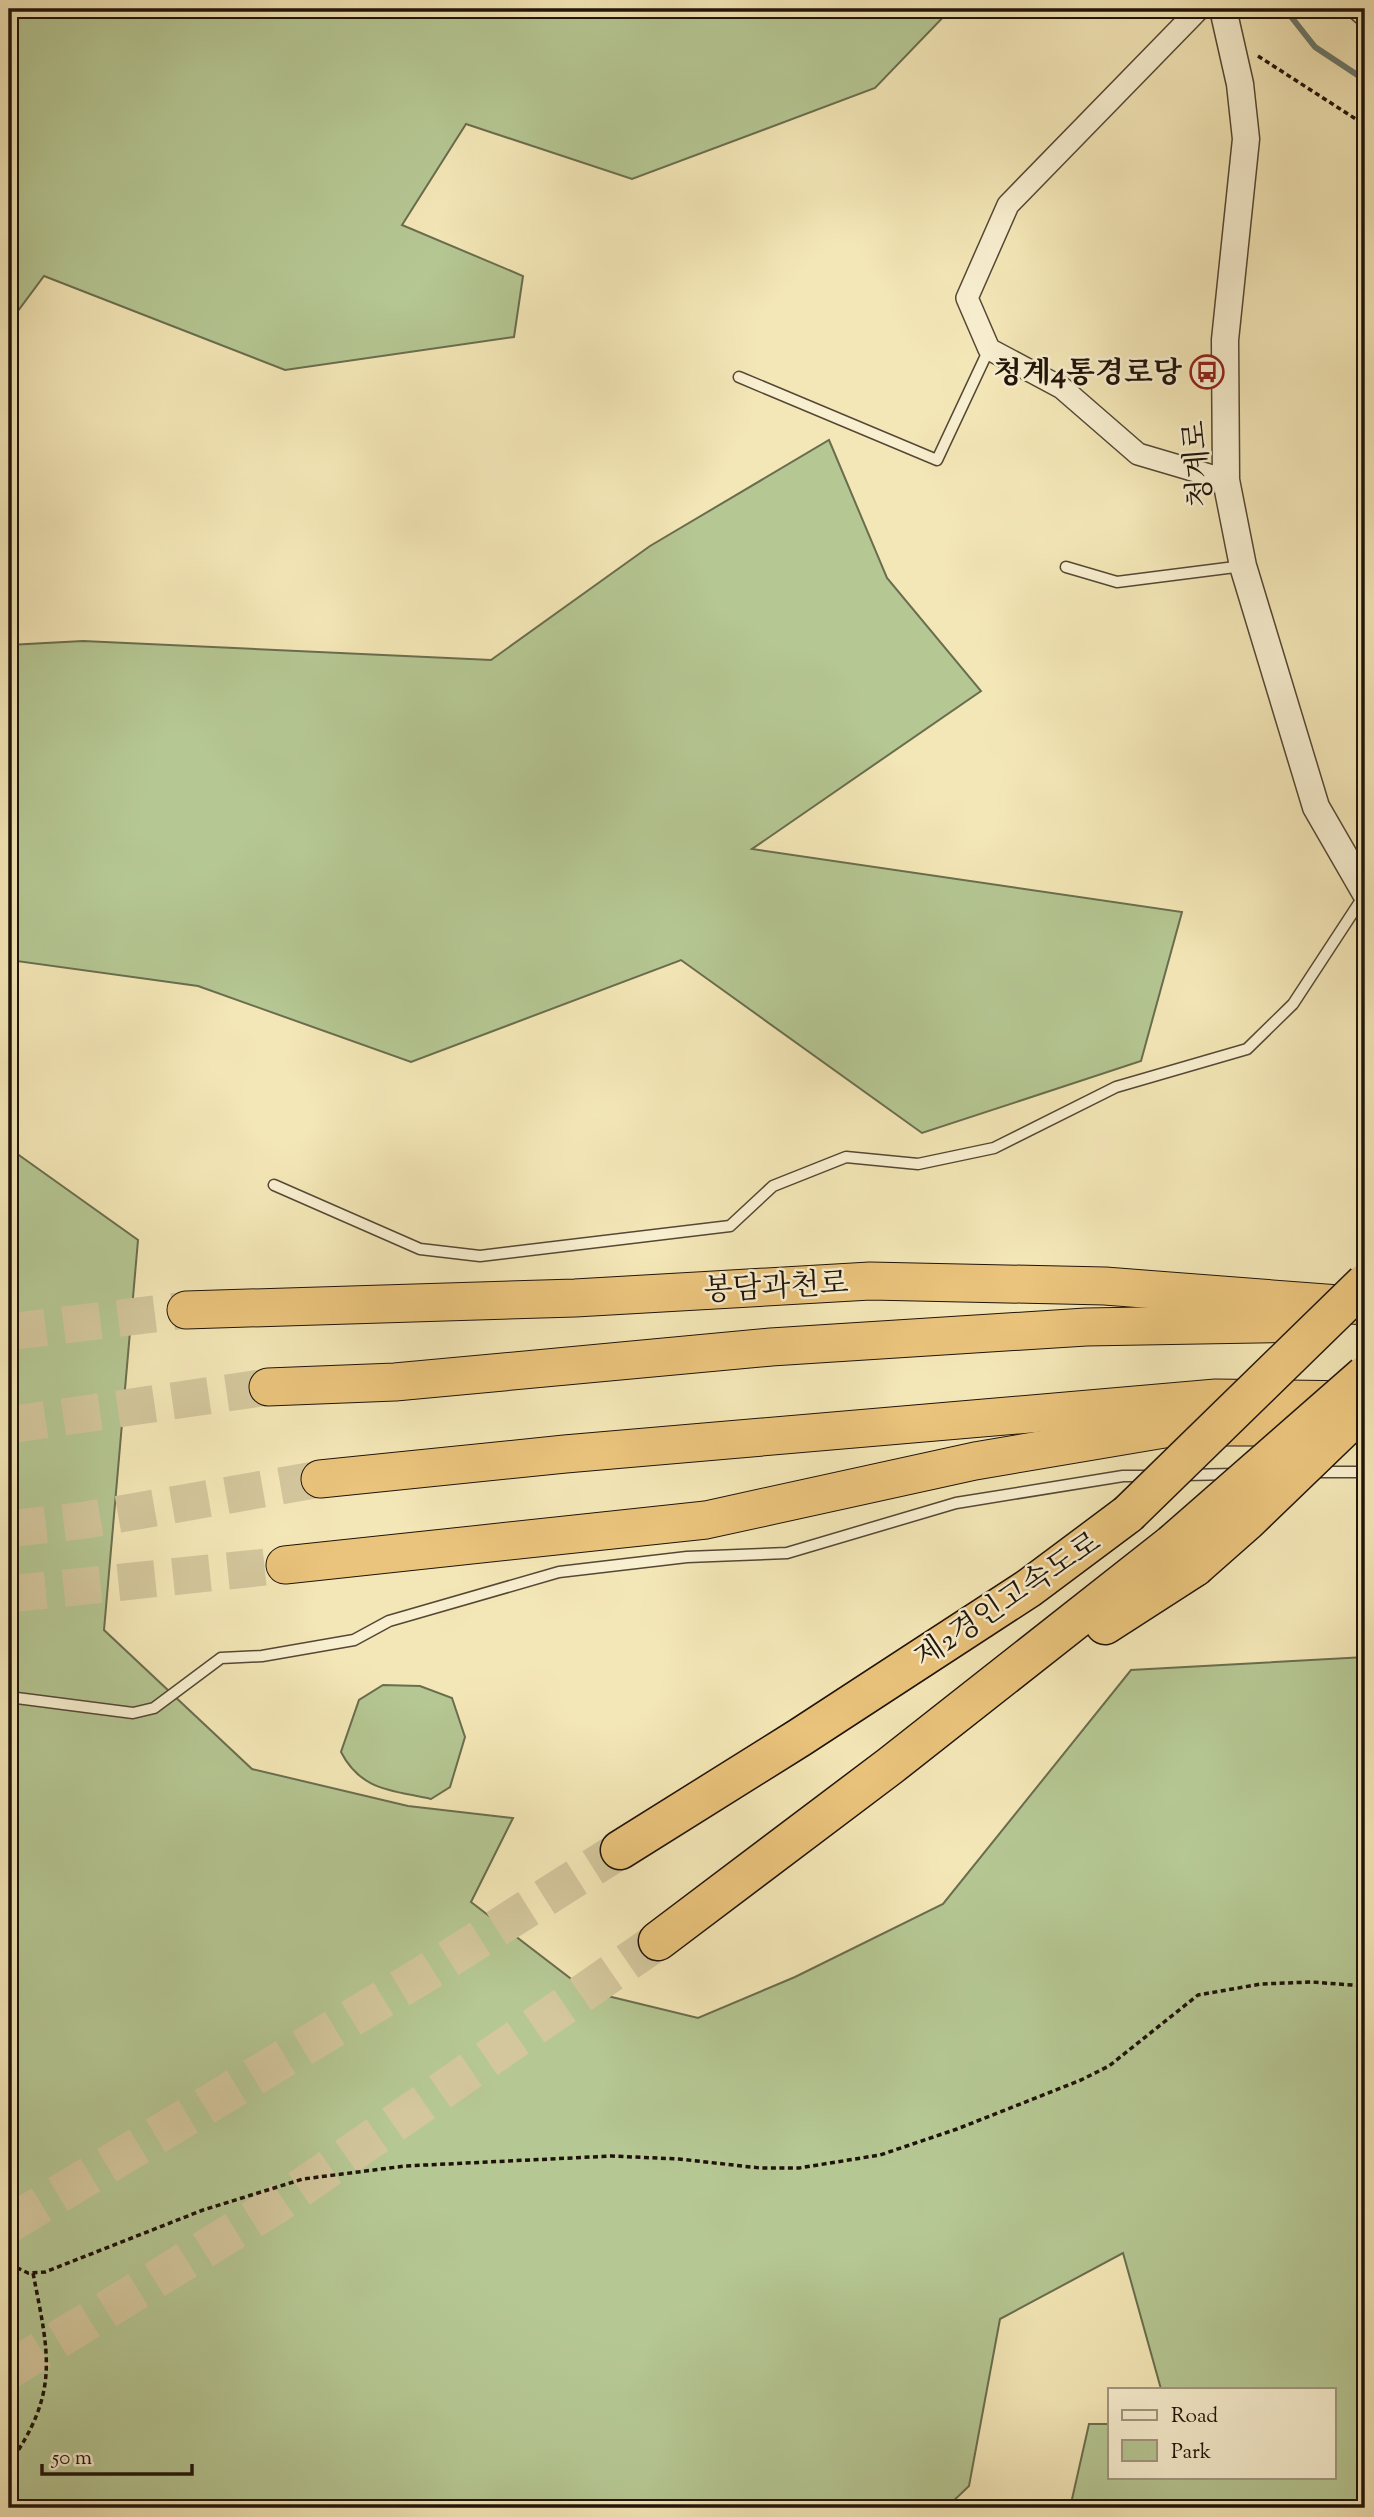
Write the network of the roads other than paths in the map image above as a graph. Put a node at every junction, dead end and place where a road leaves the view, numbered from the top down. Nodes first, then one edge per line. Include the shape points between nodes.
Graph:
1 (1199, 9) edge
2 (1223, 9) edge
3 (1349, 9) edge
4 (1365, 23) edge
5 (989, 349) junction
6 (739, 377) dead end
7 (1226, 480) junction
8 (1243, 566) junction
9 (1066, 567) dead end
10 (1365, 893) edge
11 (274, 1185) dead end
12 (1365, 1283) edge
13 (1365, 1307) edge
14 (186, 1310) tunnel mouth
15 (1365, 1328) edge
16 (1365, 1375) edge
17 (268, 1387) tunnel mouth
18 (1365, 1401) edge
19 (1365, 1407) edge
20 (1365, 1427) edge
21 (1365, 1472) edge
22 (320, 1479) tunnel mouth
23 (1128, 1514) junction
24 (1184, 1555) junction
25 (285, 1565) tunnel mouth
26 (9, 1698) edge
27 (620, 1850) tunnel mouth
28 (658, 1941) tunnel mouth

1 - 5 street via 1008,205 967,298
2 - 7 street, 청계로 via 1240,84 1246,139 1225,340
3 - 4 lane
5 - 6 lane via 937,460
5 - 7 street via 1062,388 1138,454
7 - 8 street, 청계로
8 - 9 lane via 1117,582
8 - 10 street, 청계로 via 1315,807
10 - 11 lane via 1293,1004 1247,1049 1116,1087 994,1148 918,1164 846,1157 773,1186 730,1227 480,1256 420,1249
12 - 23 highway, bridge
13 - 14 highway, 봉담과천로 via 1105,1286 870,1281 575,1298
13 - 23 highway, 제2경인고속도로, bridge via 1209,1451
15 - 17 highway, 봉담과천로 via 1304,1323 1086,1327 771,1347 395,1382
16 - 24 highway, 제2경인고속도로, bridge
18 - 22 highway via 1216,1398
19 - 24 highway, bridge via 1246,1522
20 - 25 highway via 1176,1427 975,1461 706,1520
21 - 26 lane via 1123,1476 1048,1487 956,1503 787,1553 687,1557 559,1572 388,1621 354,1640 275,1655 221,1658 154,1708 133,1713
23 - 27 highway, 제2경인고속도로 via 1028,1588
24 - 28 highway, 제2경인고속도로 via 890,1766

